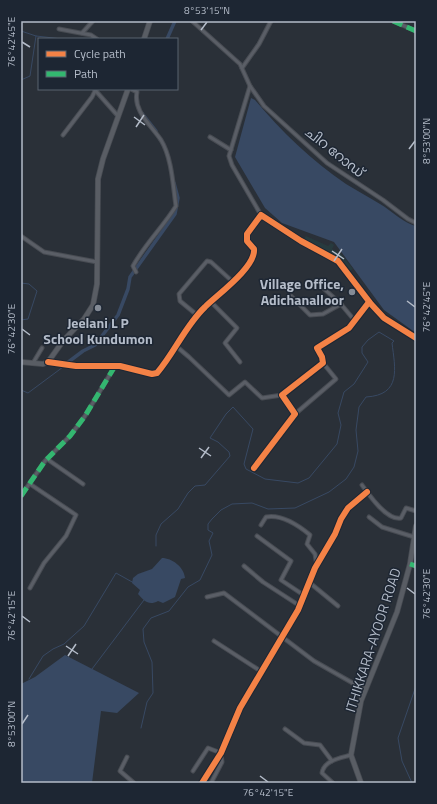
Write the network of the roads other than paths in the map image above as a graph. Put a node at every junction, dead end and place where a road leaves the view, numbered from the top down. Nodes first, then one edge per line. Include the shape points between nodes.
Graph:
1 (93, 21) edge
2 (150, 21) edge
3 (192, 21) edge
4 (271, 21) edge
5 (393, 21) edge
6 (59, 29) dead end
7 (416, 31) edge
8 (82, 33) junction
9 (96, 38) edge
10 (144, 38) edge
11 (242, 68) junction
12 (250, 86) junction
13 (96, 90) edge
14 (129, 90) edge
15 (132, 90) edge
16 (118, 116) junction
17 (63, 135) dead end
18 (210, 138) dead end
19 (231, 150) junction
20 (261, 215) junction
21 (416, 223) edge
22 (21, 236) edge
23 (97, 262) junction
24 (136, 272) dead end
25 (233, 282) junction
26 (323, 288) dead end
27 (291, 296) dead end
28 (211, 302) junction
29 (369, 302) junction
30 (341, 304) junction
31 (197, 315) junction
32 (355, 321) junction
33 (416, 338) edge
34 (176, 346) junction
35 (42, 348) dead end
36 (21, 362) edge
37 (48, 362) junction
38 (240, 362) dead end
39 (33, 363) junction
40 (322, 363) junction
41 (115, 366) junction
42 (282, 395) junction
43 (295, 414) junction
44 (46, 459) junction
45 (254, 468) dead end
46 (30, 484) junction
47 (82, 484) dead end
48 (362, 485) dead end
49 (367, 492) junction
50 (21, 496) edge
51 (416, 511) edge
52 (369, 517) dead end
53 (261, 525) dead end
54 (416, 526) edge
55 (257, 536) dead end
56 (414, 537) junction
57 (410, 564) junction
58 (244, 566) dead end
59 (317, 566) junction
60 (416, 566) edge
61 (310, 583) junction
62 (30, 588) dead end
63 (305, 596) junction
64 (207, 597) dead end
65 (300, 606) junction
66 (338, 606) dead end
67 (283, 638) junction
68 (214, 641) dead end
69 (262, 672) junction
70 (365, 690) junction
71 (285, 729) dead end
72 (221, 753) junction
73 (351, 755) junction
74 (127, 757) dead end
75 (332, 761) junction
76 (193, 771) dead end
77 (134, 783) edge
78 (202, 783) edge
79 (210, 783) edge
80 (333, 783) edge
81 (361, 783) edge

1 - 8 street
2 - 10 main road
3 - 11 street, ചിറ റോഡ്
4 - 11 street
5 - 7 street
6 - 8 street
8 - 9 street
11 - 12 street, ചിറ റോഡ്
12 - 19 street
12 - 21 street, ചിറ റോഡ് via 272,114 327,163
13 - 16 street
13 - 17 street
14 - 16 main road
15 - 24 street via 137,92 135,100 138,108 161,141 176,206 137,258 133,266
16 - 23 main road via 98,179
18 - 19 street
19 - 20 street via 230,161
20 - 25 street via 247,234 247,241 254,249 253,256
20 - 29 street via 338,261
22 - 23 street via 44,252
23 - 37 main road via 96,296 93,305
25 - 28 street
25 - 31 street via 207,261 179,294 180,301
26 - 30 street
27 - 30 street via 310,315 322,314
28 - 31 street
28 - 38 street via 237,328 225,343
29 - 32 street
29 - 33 street via 384,318
30 - 32 street
31 - 34 street
32 - 40 street via 343,332 317,348
34 - 41 street via 155,374
34 - 42 street via 229,395 245,382 262,398
35 - 39 street
36 - 39 main road
37 - 39 main road
37 - 41 street via 76,366
40 - 42 street
40 - 43 street via 336,379
41 - 44 street via 80,423 60,448
42 - 43 street
43 - 45 street
44 - 46 street
44 - 47 street
46 - 50 street
46 - 62 street via 76,515 66,536 44,563
48 - 49 street
49 - 51 street via 378,506 398,519 405,508
49 - 59 street via 348,508
52 - 56 street via 382,527
53 - 59 street via 266,517 272,516 296,524 310,535 307,544 316,554
54 - 56 main road, ITHIKKARA-AYOOR ROAD
55 - 63 street via 291,561 282,580
56 - 57 main road, ITHIKKARA-AYOOR ROAD
57 - 60 street
57 - 70 main road, ITHIKKARA-AYOOR ROAD via 397,612
58 - 65 street via 258,579
59 - 61 street
61 - 63 street
61 - 66 street
63 - 65 street
64 - 67 street via 224,593
65 - 67 street
67 - 69 street
67 - 70 street via 314,661
68 - 69 street
69 - 72 street via 237,715
70 - 73 main road, ITHIKKARA-AYOOR ROAD
71 - 75 street via 304,743 321,746
72 - 76 street via 208,748
72 - 78 street
72 - 79 street via 222,762
73 - 75 street
73 - 81 main road
74 - 77 street via 120,771
75 - 80 street via 322,772

